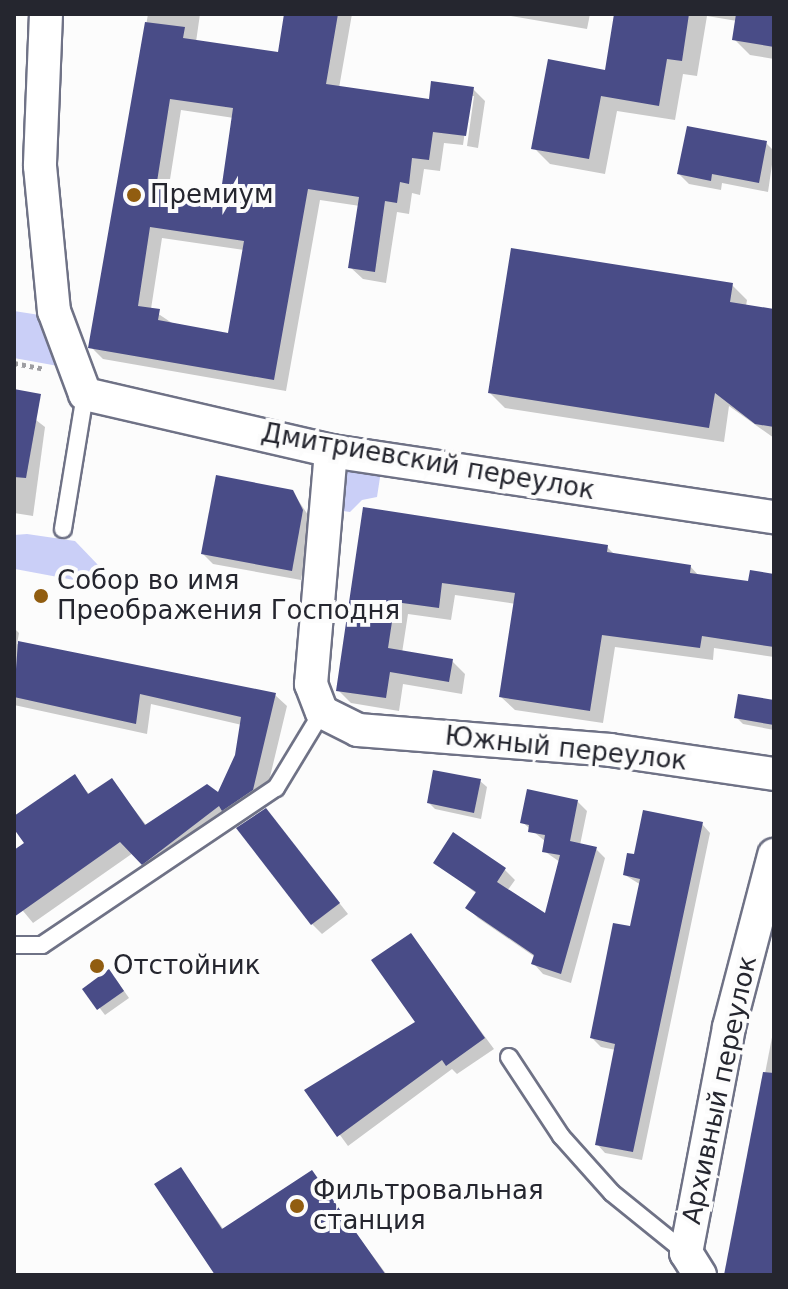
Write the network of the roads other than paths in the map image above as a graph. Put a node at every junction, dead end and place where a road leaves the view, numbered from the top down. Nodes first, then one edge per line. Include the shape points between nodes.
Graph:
1 (46, 14) edge
2 (85, 394) junction
3 (331, 451) junction
4 (774, 517) edge
5 (63, 529) dead end
6 (322, 712) junction
7 (774, 774) edge
8 (774, 855) edge
9 (14, 945) edge
10 (509, 1057) dead end
11 (693, 1264) edge

1 - 2 street via 40,166 54,311
2 - 3 street, Дмитриевский переулок
2 - 5 lane
3 - 4 street, Дмитриевский переулок
3 - 6 street via 311,684
6 - 7 street, Южный переулок via 358,730 610,750
6 - 9 lane via 276,788 42,945
8 - 11 street, Архивный переулок via 729,1027
10 - 11 lane via 561,1136 612,1193

